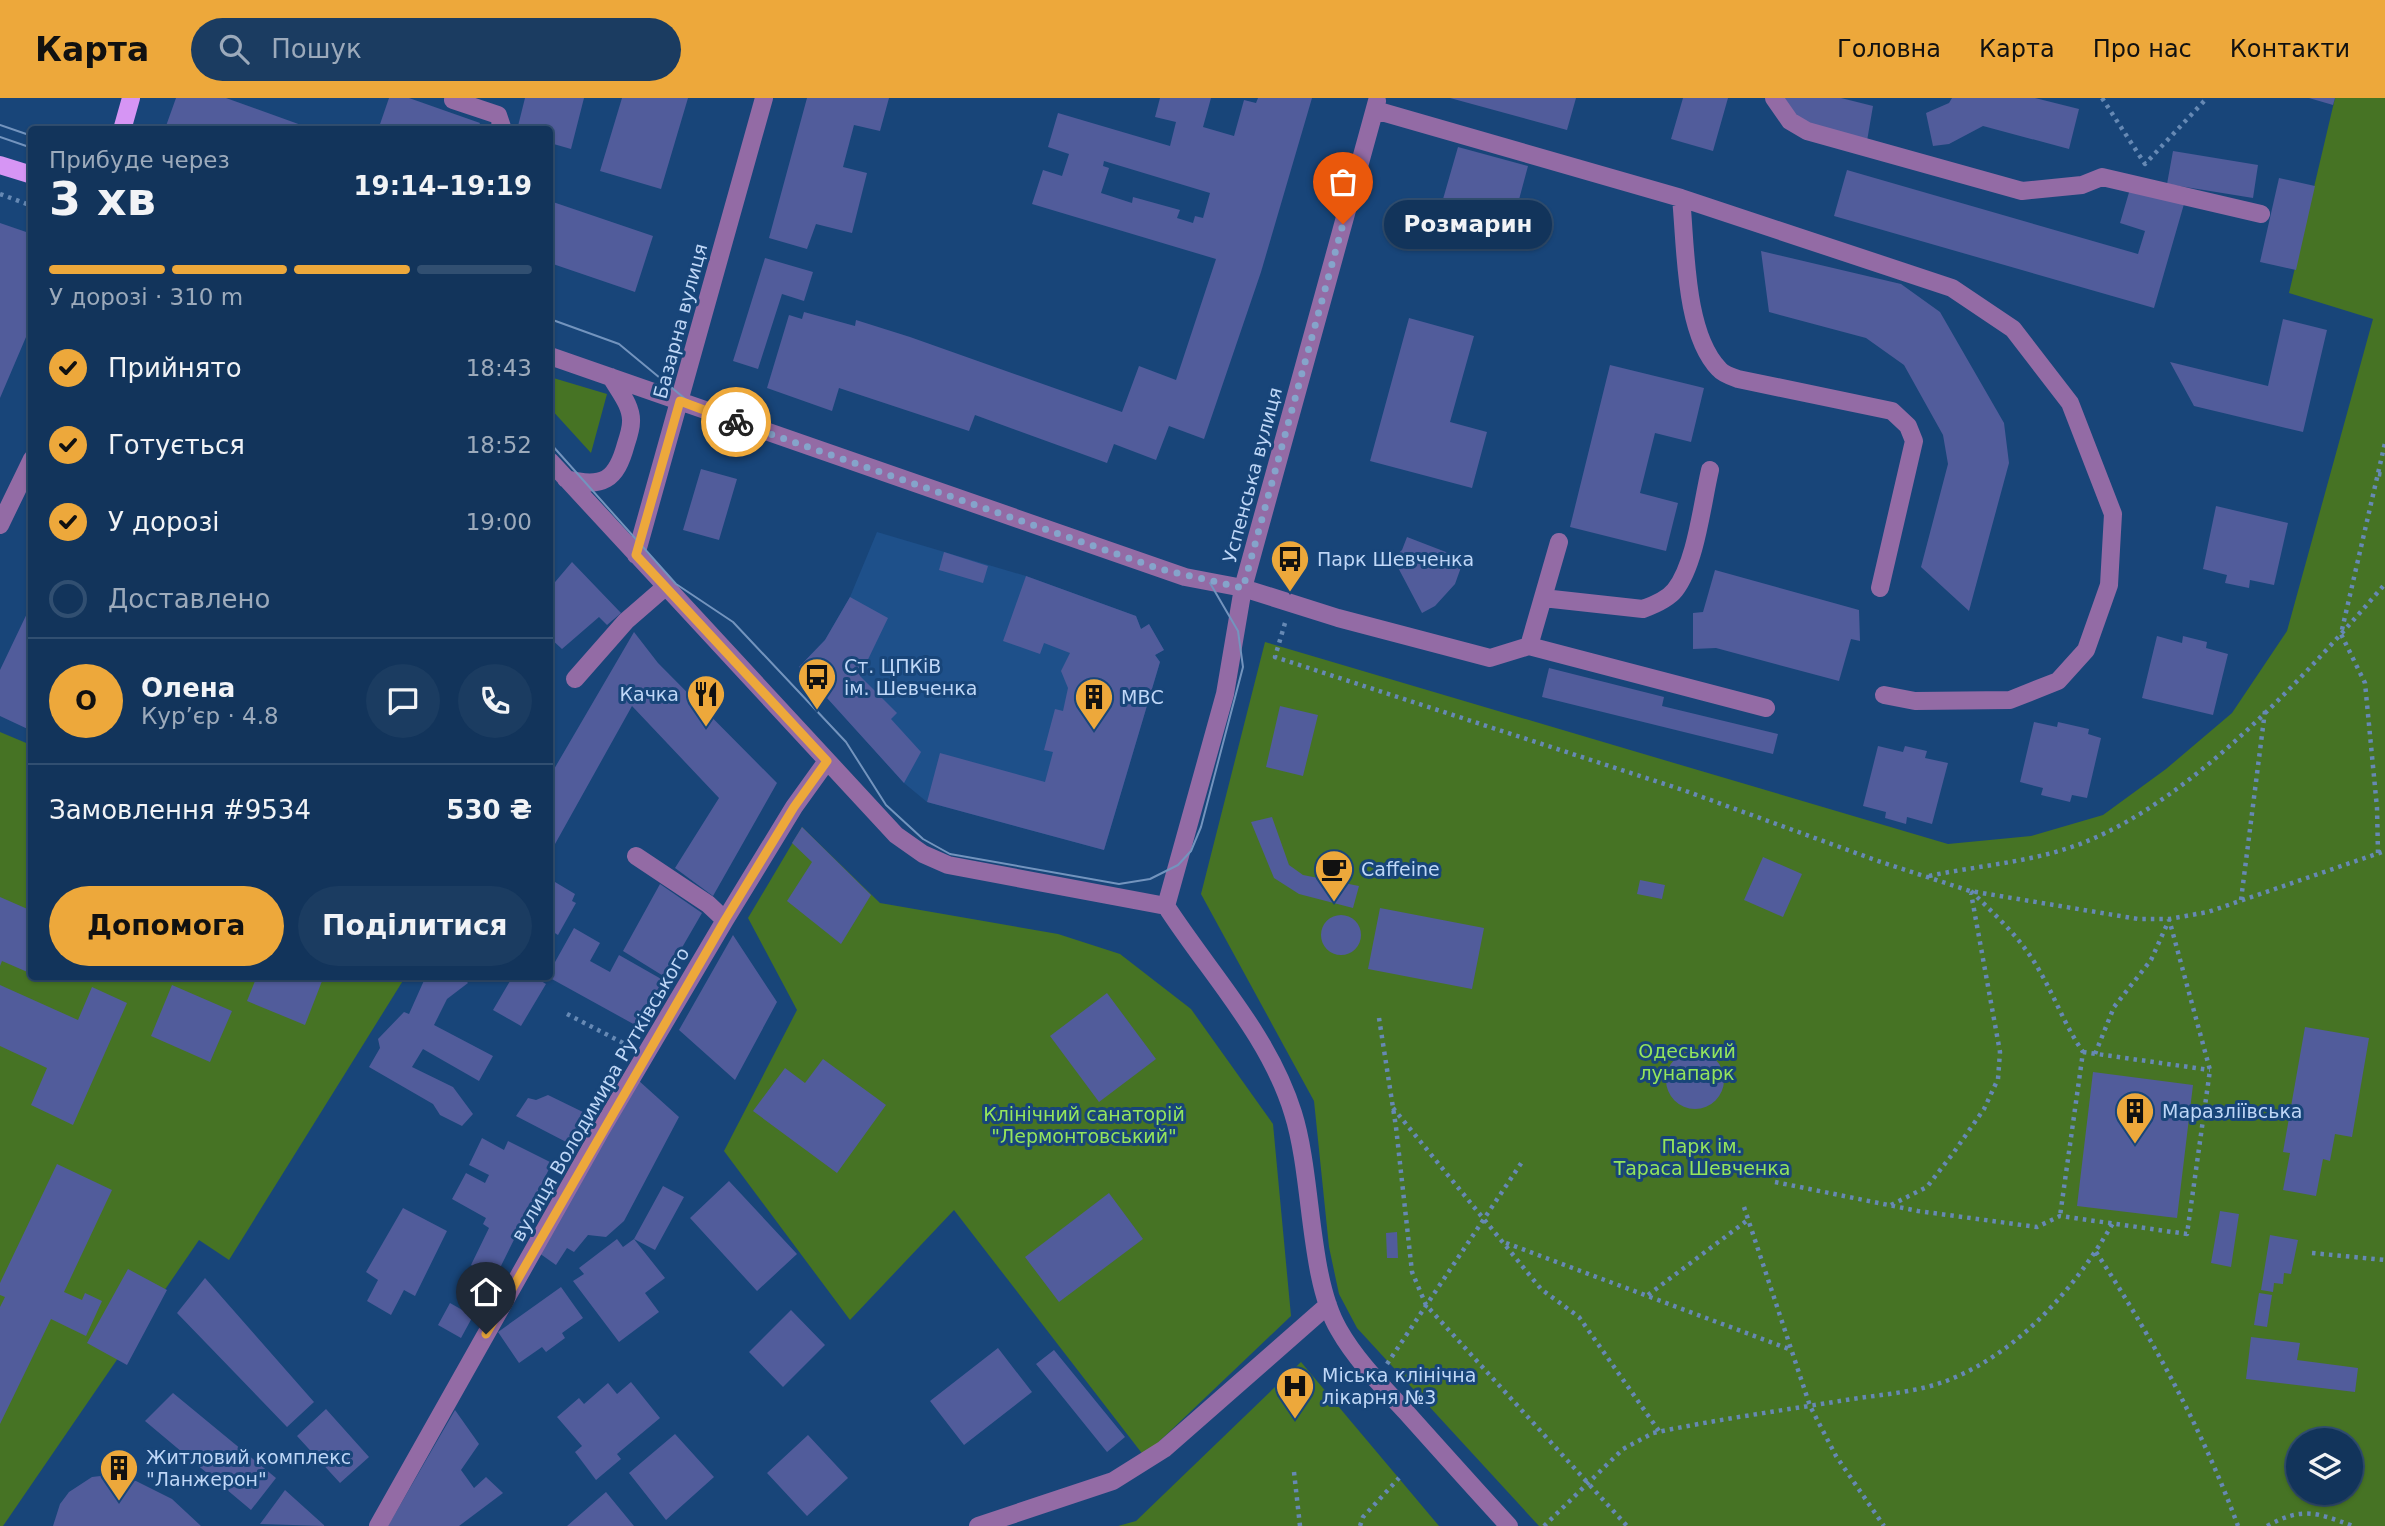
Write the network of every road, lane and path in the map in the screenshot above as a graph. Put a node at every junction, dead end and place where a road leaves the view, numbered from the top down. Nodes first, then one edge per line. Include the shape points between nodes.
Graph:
1 (131, 98) edge
2 (764, 98) edge
3 (1774, 98) edge
4 (2102, 98) edge
5 (2207, 98) edge
6 (453, 100) dead end
7 (1377, 104) edge
8 (123, 126) edge
9 (502, 126) edge
10 (0, 165) edge
11 (28, 173) edge
12 (0, 194) edge
13 (1681, 198) junction
14 (28, 204) edge
15 (2261, 214) dead end
16 (553, 357) edge
17 (611, 377) junction
18 (688, 404) junction
19 (2385, 443) edge
20 (553, 465) edge
21 (28, 467) edge
22 (1710, 470) dead end
23 (2378, 474) junction
24 (2385, 475) edge
25 (566, 480) junction
26 (0, 525) edge
27 (1559, 542) dead end
28 (636, 555) junction
29 (2385, 584) edge
30 (1243, 588) junction
31 (1880, 588) dead end
32 (658, 594) junction
33 (1543, 598) junction
34 (1290, 604) junction
35 (2342, 634) junction
36 (625, 641) dead end
37 (1529, 646) junction
38 (575, 679) dead end
39 (1884, 695) dead end
40 (1766, 708) dead end
41 (2265, 710) junction
42 (827, 761) junction
43 (2385, 850) edge
44 (2378, 853) junction
45 (636, 856) dead end
46 (1926, 877) junction
47 (1970, 891) junction
48 (2241, 901) junction
49 (1166, 906) junction
50 (2169, 919) junction
51 (725, 920) junction
52 (567, 1014) dead end
53 (1379, 1018) dead end
54 (626, 1044) dead end
55 (2082, 1052) junction
56 (2095, 1054) junction
57 (2210, 1070) junction
58 (1392, 1107) junction
59 (1524, 1159) dead end
60 (1774, 1182) dead end
61 (1890, 1205) junction
62 (1744, 1207) dead end
63 (2060, 1216) junction
64 (1485, 1217) junction
65 (1749, 1219) junction
66 (2113, 1223) junction
67 (1506, 1243) junction
68 (2096, 1252) junction
69 (2312, 1253) dead end
70 (2385, 1260) edge
71 (1647, 1296) junction
72 (1328, 1304) junction
73 (1426, 1305) junction
74 (1789, 1349) junction
75 (1377, 1380) junction
76 (1810, 1406) junction
77 (1659, 1431) junction
78 (1294, 1472) dead end
79 (1399, 1479) dead end
80 (1588, 1482) junction
81 (377, 1526) edge
82 (978, 1526) edge
83 (1300, 1526) edge
84 (1360, 1526) edge
85 (1509, 1526) edge
86 (1544, 1526) edge
87 (1627, 1526) edge
88 (1884, 1526) edge
89 (2238, 1526) edge
90 (2267, 1526) edge
91 (2353, 1526) edge

1 - 8 main road
2 - 18 street, Базарна вулиця
3 - 15 street via 1790,121 1807,131 2022,191 2082,185 2102,177
4 - 5 path via 2145,164
6 - 9 street via 498,115
7 - 13 street
7 - 30 street, Успенська вулиця
10 - 11 main road
12 - 14 path
13 - 31 street via 1694,321 1720,371 1738,379 1892,411 1908,426 1914,441
13 - 39 street via 1952,288 2013,329 2070,403 2113,514 2109,585 2086,650 2058,681 2010,700 1915,701
16 - 17 street
17 - 18 street
17 - 25 street via 626,400 631,422 617,469 606,481 588,485
18 - 28 street, Базарна вулиця
18 - 30 street via 1025,523 1210,583
19 - 23 path
20 - 25 street
21 - 26 street
22 - 33 street via 1687,564 1675,590 1657,604 1643,609
23 - 24 path
23 - 35 path
25 - 28 street
27 - 33 street
28 - 32 street
29 - 35 path
30 - 34 street
30 - 49 street, Успенська вулиця via 1225,694
32 - 36 street
32 - 38 street via 626,621
32 - 42 street
33 - 37 street
34 - 37 street via 1490,658
34 - 46 path via 1275,657 1683,790
35 - 41 path
35 - 44 path via 2365,683
37 - 40 street
41 - 46 path via 2185,783 2130,821 2084,843
41 - 48 path
42 - 49 street via 896,835 923,854 961,868
42 - 51 street, вулиця Володимира Рутківського
43 - 44 path
44 - 48 path
45 - 51 street
46 - 47 path
47 - 50 path via 2138,919
47 - 55 path via 2017,936
47 - 61 path via 2000,1052 1998,1079 1984,1109 1927,1187
48 - 50 path
49 - 72 street via 1267,1051 1281,1080 1303,1147
50 - 56 path via 2151,960 2114,1007
50 - 57 path
51 - 81 street, вулиця Володимира Рутківського
52 - 54 path
53 - 58 path
55 - 56 path
55 - 63 path
56 - 57 path
57 - 66 path via 2187,1234
58 - 64 path
58 - 73 path via 1412,1272
59 - 64 path
60 - 61 path
61 - 63 path via 2037,1227
62 - 65 path
63 - 66 path
64 - 67 path
64 - 73 path
65 - 71 path
65 - 74 path
66 - 68 path
67 - 71 path
67 - 77 path via 1541,1289 1579,1317
68 - 76 path via 2048,1311 1983,1362 1928,1387
68 - 89 path via 2182,1403
69 - 70 path
71 - 74 path
72 - 75 street via 1338,1328
72 - 82 street via 1164,1449 1113,1481
73 - 75 path
73 - 80 path
74 - 76 path
75 - 85 street
76 - 77 path
76 - 88 path via 1836,1456
77 - 80 path via 1634,1440
78 - 83 path
79 - 84 path
80 - 86 path
80 - 87 path
90 - 91 path via 2288,1514 2314,1512

